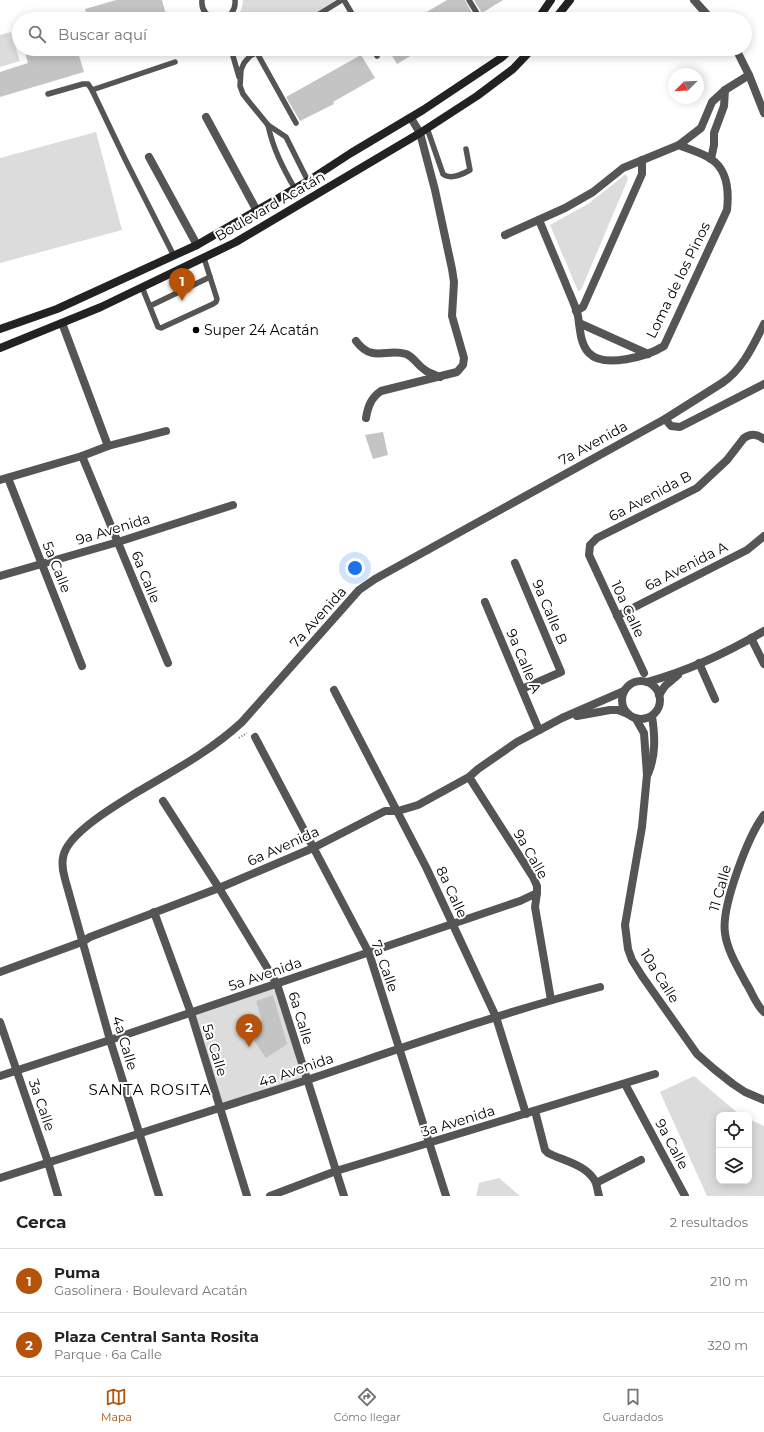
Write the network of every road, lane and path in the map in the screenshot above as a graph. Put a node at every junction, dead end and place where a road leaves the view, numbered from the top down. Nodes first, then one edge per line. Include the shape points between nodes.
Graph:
1 (202, 0) edge
2 (235, 0) edge
3 (343, 0) edge
4 (469, 0) edge
5 (551, 0) edge
6 (570, 0) edge
7 (694, 0) edge
8 (205, 12) edge
9 (232, 12) edge
10 (323, 12) edge
11 (351, 12) edge
12 (476, 12) edge
13 (543, 12) edge
14 (561, 12) edge
15 (705, 12) edge
16 (233, 56) edge
17 (250, 56) edge
18 (259, 56) edge
19 (503, 56) edge
20 (525, 56) edge
21 (739, 56) edge
22 (175, 62) dead end
23 (749, 76) junction
24 (240, 78) junction
25 (92, 90) junction
26 (725, 90) junction
27 (48, 94) dead end
28 (764, 113) edge
29 (206, 117) dead end
30 (411, 118) junction
31 (296, 123) dead end
32 (268, 125) junction
33 (427, 128) junction
34 (701, 128) junction
35 (420, 133) junction
36 (714, 133) junction
37 (679, 146) junction
38 (466, 149) dead end
39 (150, 157) dead end
40 (711, 159) junction
41 (642, 160) junction
42 (308, 181) junction
43 (294, 189) junction
44 (258, 211) junction
45 (539, 220) junction
46 (505, 235) dead end
47 (196, 245) junction
48 (174, 256) junction
49 (204, 258) junction
50 (210, 277) junction
51 (142, 287) junction
52 (150, 306) junction
53 (576, 311) junction
54 (62, 323) junction
55 (579, 323) junction
56 (764, 324) edge
57 (0, 329) edge
58 (356, 341) dead end
59 (0, 348) edge
60 (648, 354) junction
61 (440, 376) junction
62 (764, 384) edge
63 (366, 418) dead end
64 (665, 419) junction
65 (166, 431) dead end
66 (764, 439) edge
67 (108, 446) junction
68 (82, 456) junction
69 (4, 479) edge
70 (233, 505) dead end
71 (764, 536) edge
72 (118, 542) junction
73 (589, 555) joint
74 (42, 563) junction
75 (515, 563) dead end
76 (0, 576) edge
77 (485, 602) dead end
78 (617, 616) junction
79 (764, 631) edge
80 (751, 638) junction
81 (168, 663) dead end
82 (699, 663) junction
83 (764, 664) edge
84 (82, 666) dead end
85 (685, 670) junction
86 (644, 673) dead end
87 (647, 682) junction
88 (522, 689) junction
89 (334, 690) dead end
90 (624, 691) junction
91 (659, 695) junction
92 (715, 699) dead end
93 (628, 714) junction
94 (652, 716) junction
95 (562, 718) junction
96 (636, 719) junction
97 (539, 730) junction
98 (228, 735) junction
99 (255, 737) joint
100 (647, 775) junction
101 (469, 777) junction
102 (163, 801) dead end
103 (398, 811) junction
104 (764, 815) edge
105 (313, 848) junction
106 (219, 888) junction
107 (537, 893) junction
108 (154, 912) junction
109 (452, 924) junction
110 (82, 942) junction
111 (370, 953) junction
112 (0, 972) edge
113 (277, 984) junction
114 (600, 987) dead end
115 (551, 1000) junction
116 (764, 1012) edge
117 (191, 1014) junction
118 (496, 1017) junction
119 (0, 1022) edge
120 (110, 1040) junction
121 (399, 1049) junction
122 (17, 1071) junction
123 (655, 1074) dead end
124 (0, 1076) edge
125 (307, 1080) junction
126 (625, 1084) junction
127 (764, 1100) edge
128 (220, 1108) junction
129 (535, 1111) junction
130 (526, 1114) junction
131 (139, 1133) junction
132 (428, 1144) junction
133 (641, 1160) dead end
134 (48, 1162) junction
135 (336, 1171) junction
136 (0, 1178) edge
137 (596, 1183) junction
138 (58, 1196) edge
139 (159, 1196) edge
140 (247, 1196) edge
141 (270, 1196) edge
142 (344, 1196) edge
143 (446, 1196) edge
144 (599, 1196) edge
145 (685, 1196) edge

1 - 8 lane
2 - 9 lane
3 - 10 lane
3 - 11 lane
4 - 12 lane
5 - 13 main road
6 - 14 main road
7 - 15 street
16 - 24 lane
17 - 24 lane via 244,62
18 - 31 lane
19 - 30 main road, Boulevard Acatán
20 - 33 main road, Boulevard Acatán via 513,69 477,96
21 - 23 street
22 - 25 lane
23 - 26 street
23 - 28 street
24 - 32 lane via 243,94
25 - 27 lane via 88,84 83,84
25 - 48 lane
26 - 34 street via 712,102
26 - 36 street via 724,106
29 - 44 street
30 - 35 street
30 - 42 main road, Boulevard Acatán
32 - 42 lane via 286,137
32 - 43 lane via 275,150
33 - 35 main road, Boulevard Acatán
33 - 38 lane via 446,177 470,170
34 - 36 street
34 - 37 street
35 - 49 main road, Boulevard Acatán via 236,242
35 - 61 street via 452,269 452,316 464,358 463,365 457,372
36 - 40 street
37 - 40 street, Loma de los Pinos
37 - 41 street
39 - 47 street
40 - 60 street, Loma de los Pinos via 727,182 727,210 664,346
41 - 45 street via 623,168 592,192 565,208
41 - 53 street via 642,174 583,307
42 - 43 main road, Boulevard Acatán
43 - 44 main road, Boulevard Acatán
44 - 47 main road, Boulevard Acatán
45 - 46 street
45 - 53 street, Loma de los Pinos
47 - 48 main road, Boulevard Acatán
48 - 57 main road, Boulevard Acatán via 57,309
49 - 50 lane
49 - 51 main road, Boulevard Acatán
50 - 52 lane
50 - 52 lane via 217,299 214,304 161,328 158,327
51 - 52 lane
51 - 54 main road, Boulevard Acatán
53 - 55 street, Loma de los Pinos
54 - 59 main road, Boulevard Acatán
54 - 67 street
55 - 60 street
55 - 60 street, Loma de los Pinos via 586,349 598,360 610,361
56 - 64 street, 7a Avenida via 748,353 729,379
58 - 61 street via 368,352 410,356 426,371
61 - 63 street via 381,391 374,396 368,406
62 - 64 street via 680,427 672,426
64 - 98 street, 7a Avenida via 359,590
65 - 67 street
66 - 73 street, 6a Avenida B via 755,434 747,436 697,488 594,540 590,545
67 - 68 street
68 - 69 street
68 - 72 street, 6a Calle
69 - 74 street, 5a Calle
70 - 72 street, 9a Avenida
71 - 78 street, 6a Avenida A via 747,550
72 - 74 street, 9a Avenida
72 - 81 street, 6a Calle
73 - 78 street, 10a Calle
74 - 76 street, 9a Avenida
74 - 84 street, 5a Calle
75 - 88 street, 9a Calle B via 561,672
77 - 88 street, 9a Calle A
78 - 86 street, 10a Calle
79 - 80 street
80 - 82 street
80 - 83 street
82 - 85 street
82 - 92 street
85 - 87 street
85 - 91 street via 665,686
87 - 90 street via 631,684
87 - 91 street
88 - 97 street, 9a Calle A
89 - 103 street, 8a Calle
90 - 93 street via 622,703
90 - 95 street, 6a Avenida
91 - 94 street via 659,707
93 - 95 street, 6a Avenida via 610,710
93 - 96 street
94 - 96 street
94 - 100 street, 10a Calle via 655,749
95 - 97 street, 6a Avenida
96 - 100 street, 10a Calle via 644,733
97 - 101 street, 6a Avenida via 517,742
98 - 99 path via 233,742 250,730
98 - 110 street, 7a Avenida via 195,758 108,810 66,848 63,855 63,871
99 - 105 street, 7a Calle
100 - 127 street, 10a Calle via 642,827 625,926 628,949 642,976 698,1054 733,1084
101 - 103 street, 6a Avenida via 418,805
101 - 107 street, 9a Calle via 533,877
102 - 106 street, 6a Calle
103 - 105 street, 6a Avenida via 385,811
103 - 109 street, 8a Calle
104 - 116 street, 11 Calle via 746,847 724,917 724,931 744,979
105 - 106 street, 6a Avenida
105 - 111 street, 7a Calle
106 - 108 street, 6a Avenida
106 - 113 street, 6a Calle
107 - 109 street, 5a Avenida
107 - 115 street, 9a Calle via 535,907
108 - 110 street, 6a Avenida
108 - 117 street, 5a Calle
109 - 111 street, 5a Avenida
109 - 118 street, 8a Calle
110 - 112 street, 6a Avenida
110 - 120 street, 4a Calle
111 - 113 street, 5a Avenida
111 - 121 street, 7a Calle
113 - 117 street, 5a Avenida
113 - 125 street, 6a Calle
114 - 115 street, 4a Avenida
115 - 118 street, 4a Avenida
117 - 120 street, 5a Avenida
117 - 128 street, 5a Calle
118 - 121 street, 4a Avenida
118 - 130 street, 8a Calle
119 - 122 street, 3a Calle
120 - 122 street, 5a Avenida
120 - 131 street, 4a Calle
121 - 125 street, 4a Avenida
121 - 132 street, 7a Calle
122 - 124 street, 5a Avenida
122 - 134 street, 3a Calle
123 - 126 street, 3a Avenida
125 - 128 street, 4a Avenida
125 - 135 street, 6a Calle
126 - 129 street, 3a Avenida
126 - 145 street, 9a Calle
128 - 131 street, 4a Avenida
128 - 140 street, 5a Calle
129 - 130 street, 3a Avenida
129 - 137 street via 544,1150 584,1169
130 - 132 street, 3a Avenida
131 - 134 street, 4a Avenida
131 - 139 street, 4a Calle
132 - 135 street, 3a Avenida
132 - 143 street, 7a Calle
133 - 137 street
134 - 136 street, 4a Avenida
134 - 138 street, 3a Calle
135 - 141 street, 3a Avenida
135 - 142 street, 6a Calle
137 - 144 street

